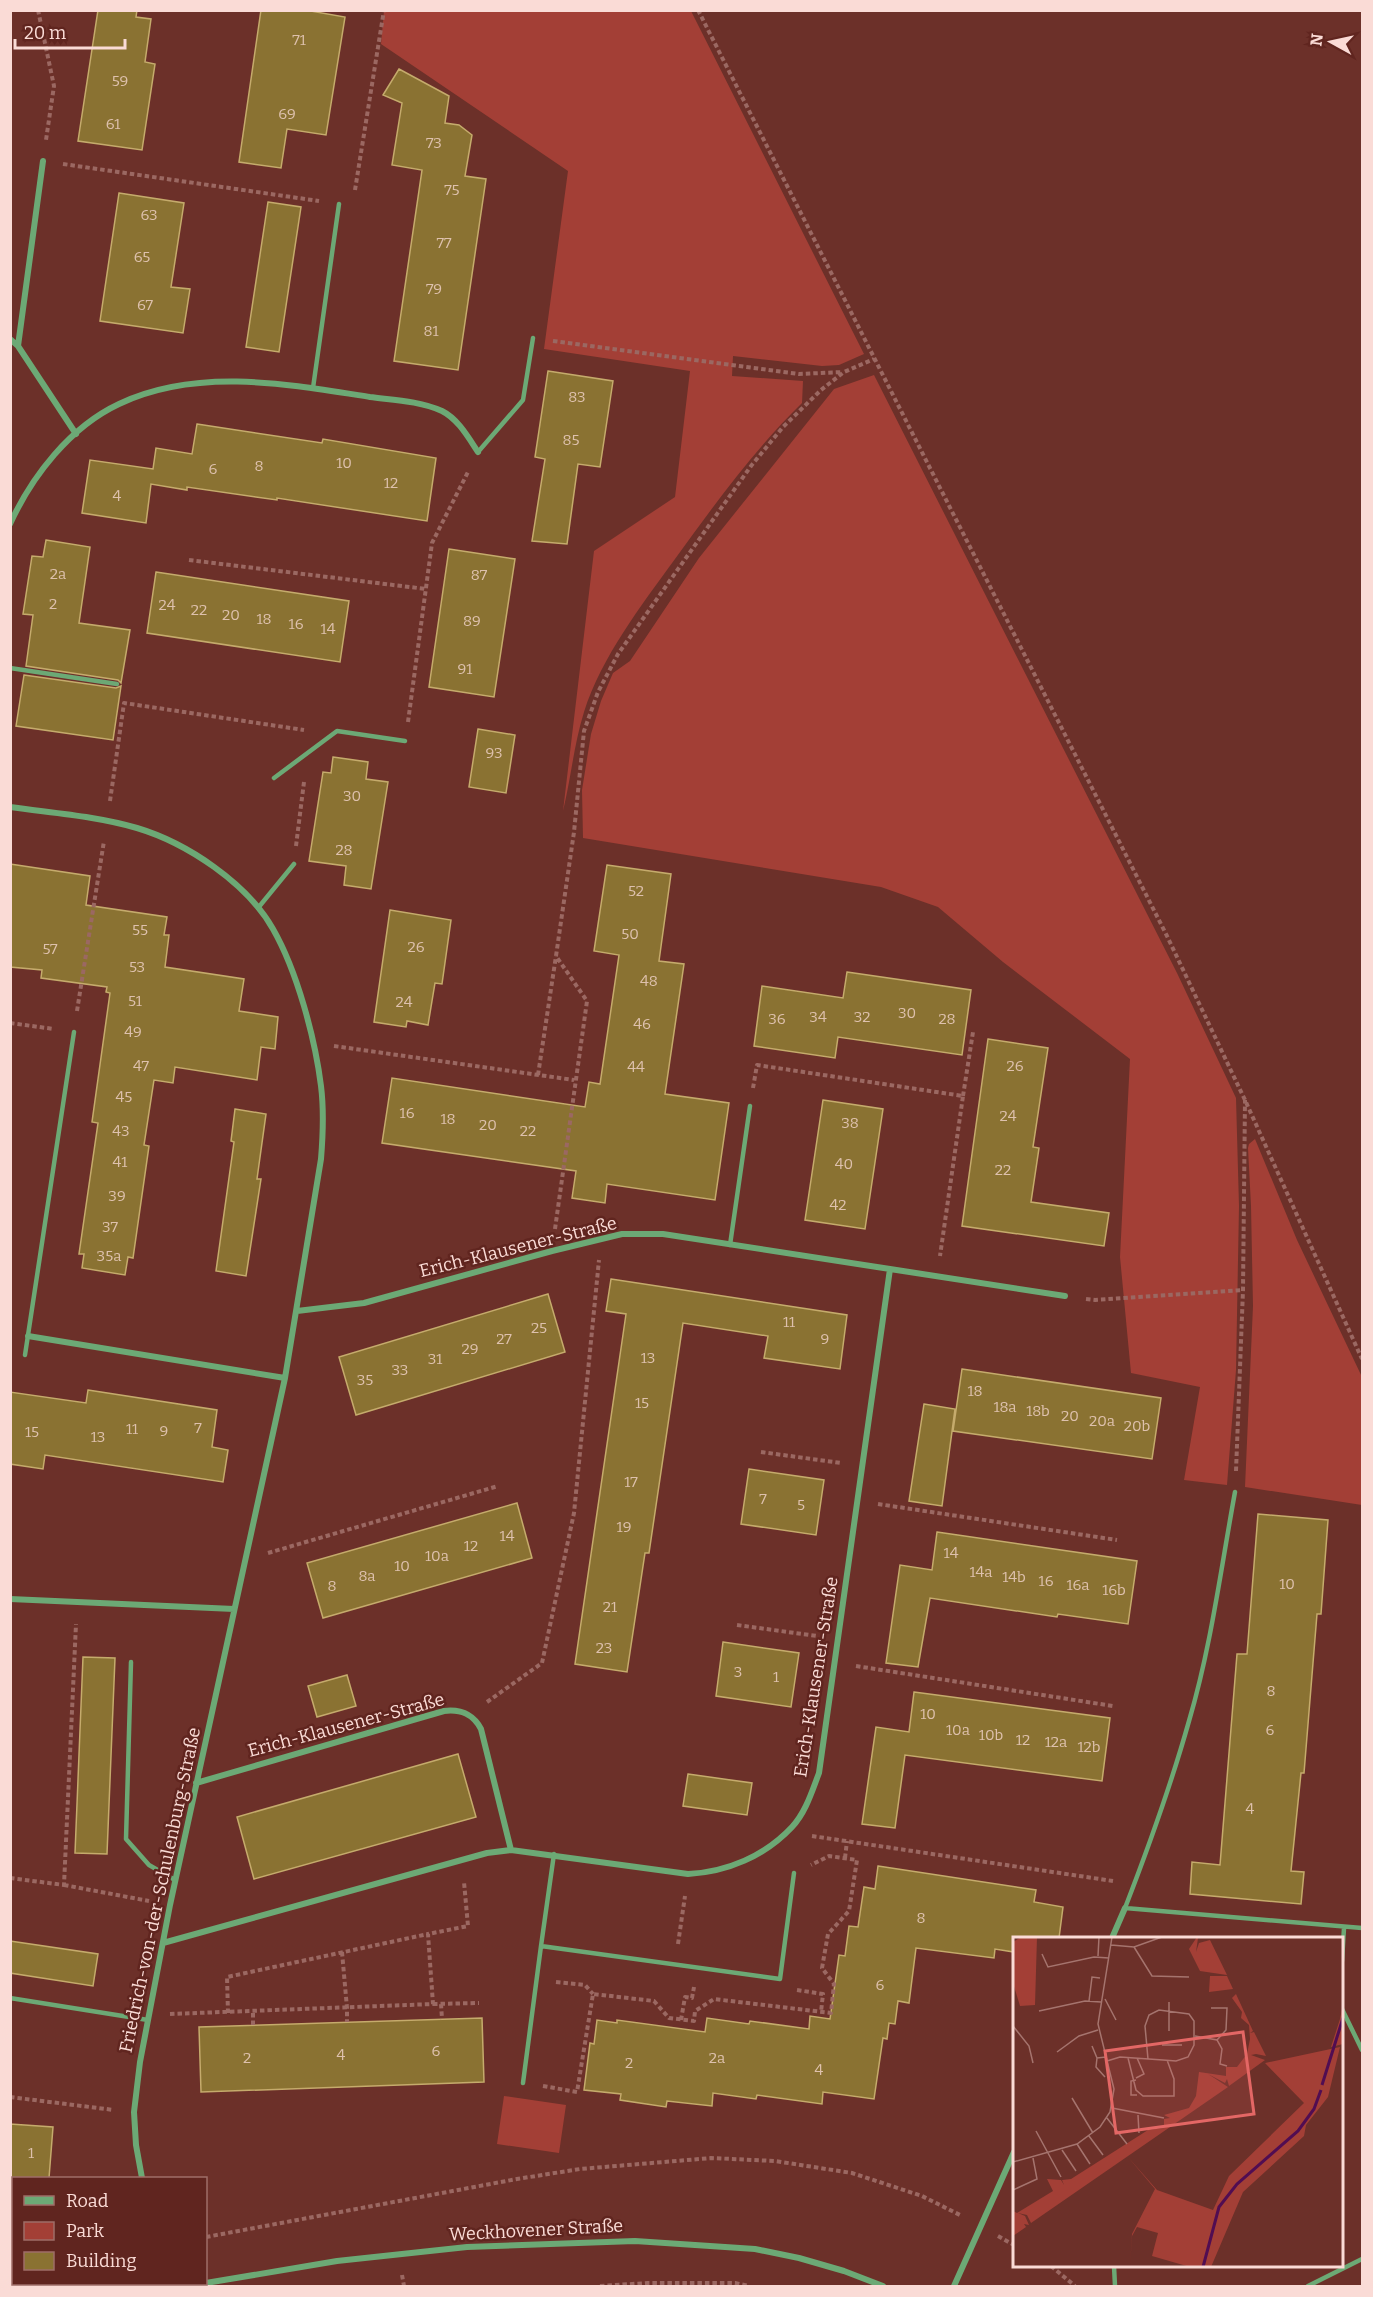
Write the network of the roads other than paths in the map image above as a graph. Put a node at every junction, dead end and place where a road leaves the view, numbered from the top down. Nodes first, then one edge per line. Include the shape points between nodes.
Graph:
1 (43, 161) road end
2 (339, 204) road end
3 (532, 338) road end
4 (10, 339) edge
5 (18, 346) junction
6 (314, 388) junction
7 (76, 434) junction
8 (478, 452) joint
9 (10, 524) edge
10 (10, 668) edge
11 (117, 684) dead end
12 (405, 741) road end
13 (274, 778) dead end
14 (10, 807) edge
15 (294, 864) road end
16 (258, 908) junction
17 (74, 1032) road end
18 (750, 1106) road end
19 (730, 1245) junction
20 (890, 1269) junction
21 (1065, 1296) road end
22 (297, 1311) junction
23 (28, 1336) junction
24 (25, 1355) dead end
25 (285, 1378) junction
26 (1235, 1492) road end
27 (10, 1599) edge
28 (234, 1609) junction
29 (131, 1662) dead end
30 (196, 1783) junction
31 (511, 1850) junction
32 (554, 1854) junction
33 (794, 1873) dead end
34 (175, 1880) junction
35 (1125, 1908) junction
36 (1344, 1928) junction
37 (1362, 1928) edge
38 (1112, 1937) edge
39 (1343, 1939) edge
40 (163, 1943) junction
41 (541, 1946) junction
42 (10, 1998) edge
43 (1343, 2013) edge
44 (148, 2020) junction
45 (1362, 2050) edge
46 (523, 2083) road end
47 (1013, 2154) edge
48 (142, 2177) edge
49 (1362, 2259) edge
50 (1114, 2267) edge
51 (207, 2283) edge
52 (883, 2286) edge
53 (954, 2286) edge
54 (1115, 2286) edge
55 (1308, 2286) edge

1 - 5 street
2 - 6 lane
3 - 8 lane via 523,400
4 - 5 street
5 - 7 street
6 - 7 street via 202,382 166,388 117,405
6 - 8 street via 421,405 442,412 456,421
7 - 9 street via 37,477
10 - 11 lane
12 - 13 lane via 337,731
14 - 16 street, Friedrich-von-der-Schulenburg-Straße via 107,821 170,841 229,878
15 - 16 lane
16 - 22 street, Friedrich-von-der-Schulenburg-Straße via 273,928 302,1000 321,1086 322,1149
17 - 23 lane
18 - 19 lane
19 - 20 street, Erich-Klausener-Straße
19 - 22 street, Erich-Klausener-Straße via 663,1234 622,1234 364,1303
20 - 21 street, Erich-Klausener-Straße
20 - 32 street, Erich-Klausener-Straße via 819,1773 808,1801 793,1826 773,1844 711,1873 688,1874
22 - 25 street, Friedrich-von-der-Schulenburg-Straße
23 - 24 lane
23 - 25 street
25 - 28 street, Friedrich-von-der-Schulenburg-Straße
26 - 35 lane via 1190,1720 1164,1805
27 - 28 street
28 - 30 street, Friedrich-von-der-Schulenburg-Straße
29 - 34 lane via 126,1839 149,1865
30 - 31 street, Erich-Klausener-Straße via 456,1710 469,1714 481,1730
30 - 34 street, Friedrich-von-der-Schulenburg-Straße
31 - 32 street, Erich-Klausener-Straße
31 - 40 street, Erich-Klausener-Straße via 487,1853
32 - 41 lane
33 - 41 lane via 780,1979
34 - 40 street, Friedrich-von-der-Schulenburg-Straße
35 - 36 lane
35 - 38 street
36 - 37 lane
36 - 39 lane
40 - 44 street, Friedrich-von-der-Schulenburg-Straße
41 - 46 lane
42 - 44 lane
43 - 45 lane
44 - 48 street, Friedrich-von-der-Schulenburg-Straße via 134,2112
47 - 53 street
49 - 55 lane
50 - 54 lane
51 - 52 street, Weckhovener Straße via 337,2261 444,2249 636,2241 755,2249 844,2271

